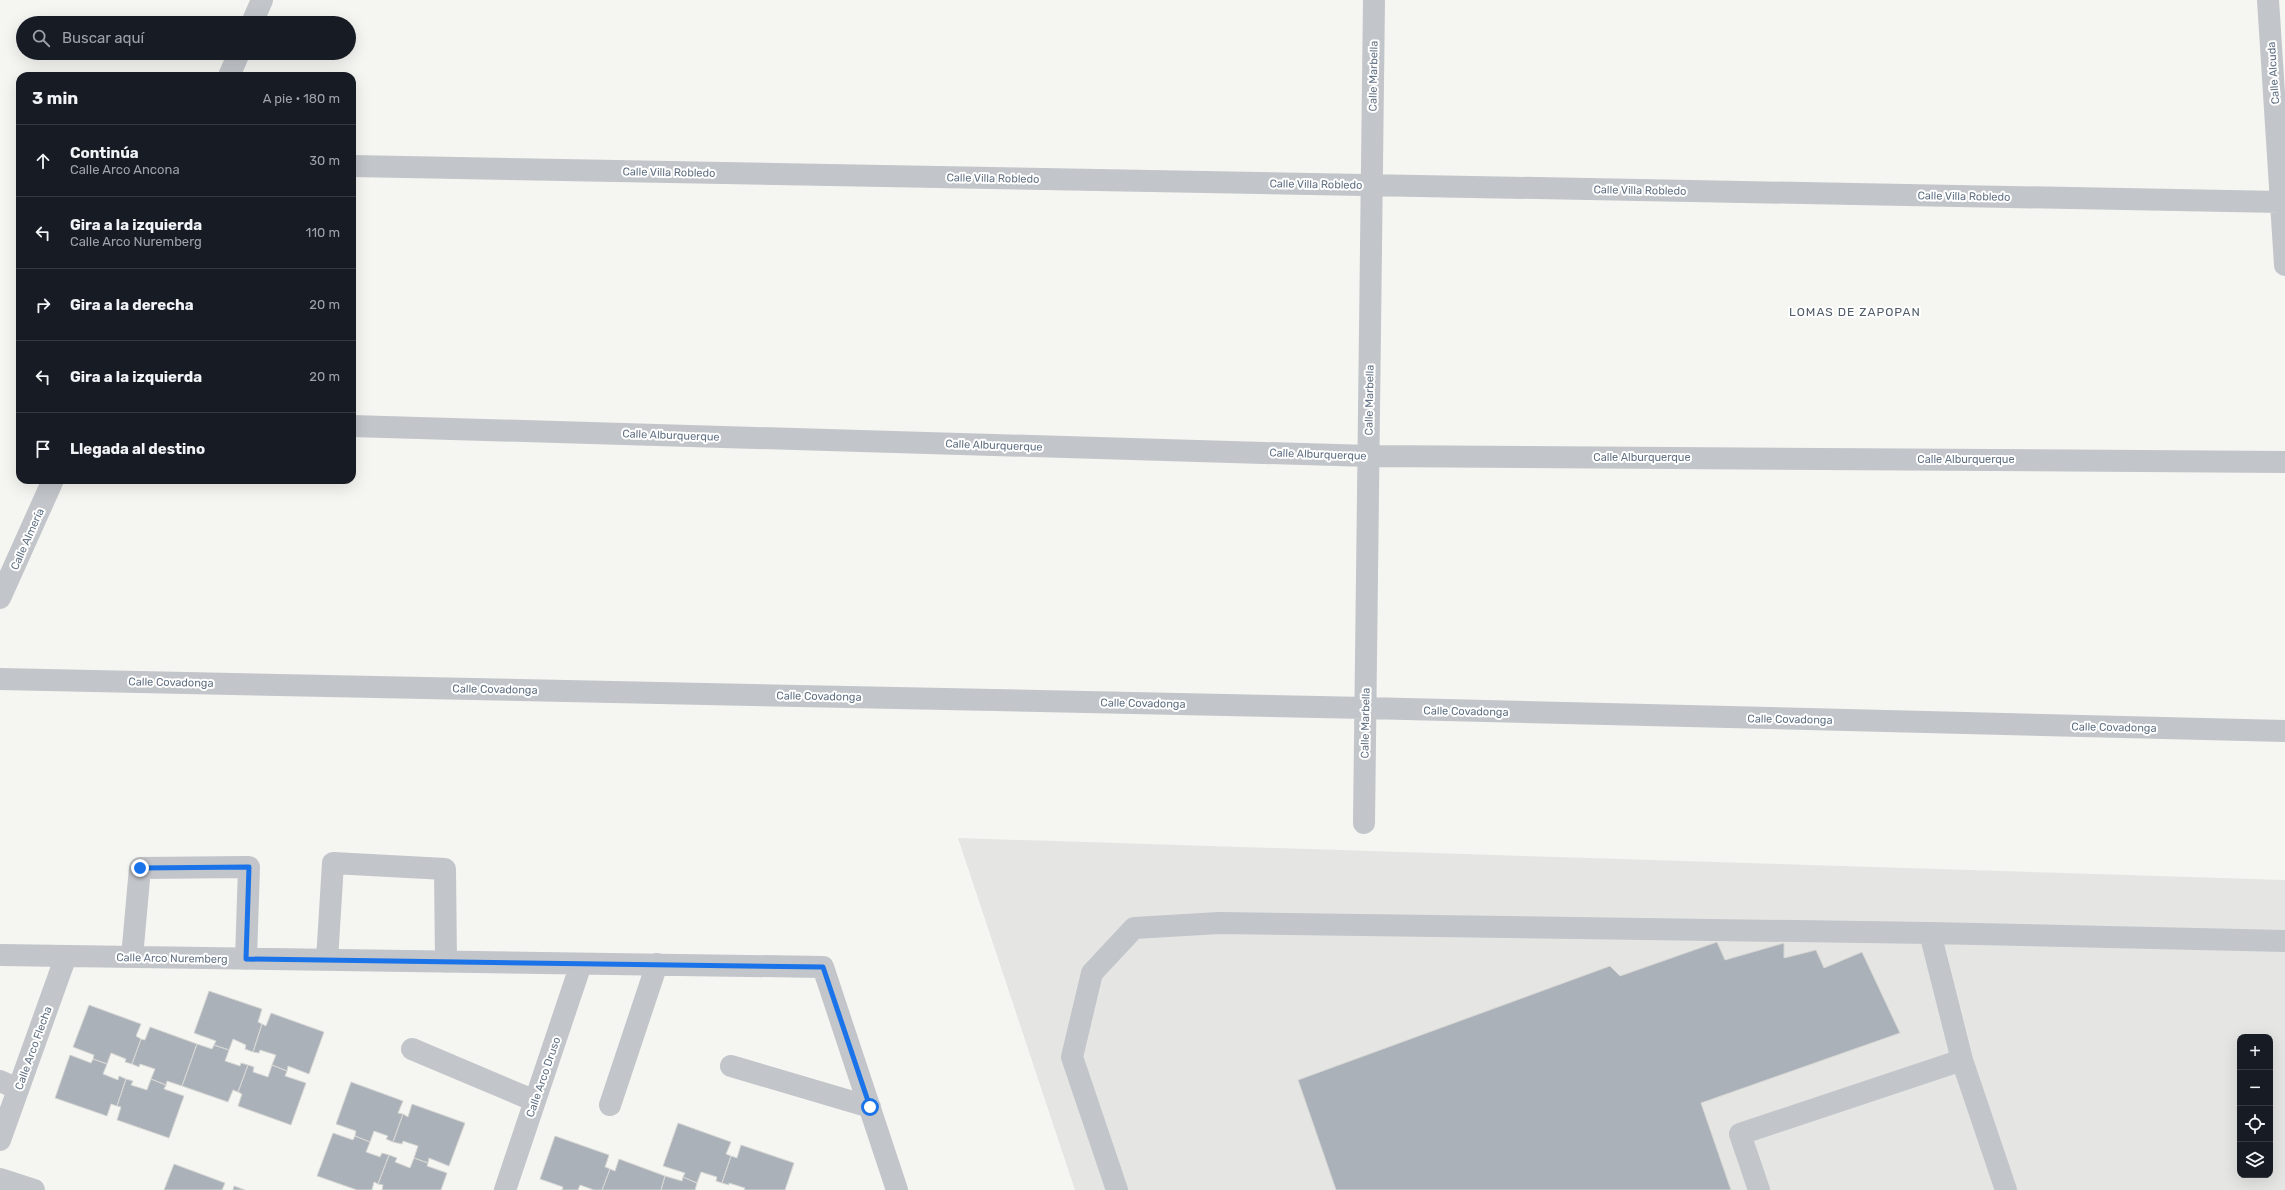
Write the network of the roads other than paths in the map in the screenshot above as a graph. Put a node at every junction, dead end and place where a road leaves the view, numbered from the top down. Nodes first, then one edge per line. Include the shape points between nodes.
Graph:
1 (262, 0) edge
2 (1374, 0) edge
3 (2268, 0) edge
4 (255, 16) edge
5 (236, 60) edge
6 (231, 72) edge
7 (356, 166) edge
8 (1372, 185) junction
9 (2281, 202) junction
10 (2285, 265) edge
11 (356, 426) edge
12 (1368, 456) junction
13 (2285, 462) edge
14 (51, 484) edge
15 (0, 598) edge
16 (0, 679) edge
17 (1366, 708) junction
18 (2285, 731) edge
19 (1364, 823) dead end
20 (1930, 933) junction
21 (2285, 941) edge
22 (0, 955) edge
23 (66, 956) junction
24 (132, 957) junction
25 (246, 959) junction
26 (327, 960) junction
27 (446, 962) junction
28 (581, 964) junction
29 (657, 964) junction
30 (412, 1049) dead end
31 (1962, 1060) junction
32 (731, 1066) dead end
33 (9, 1085) edge
34 (535, 1101) junction
35 (610, 1104) dead end
36 (870, 1107) junction
37 (0, 1140) edge
38 (0, 1178) edge
39 (34, 1190) edge
40 (505, 1190) edge
41 (897, 1190) edge
42 (1117, 1190) edge
43 (1759, 1190) edge
44 (2006, 1190) edge

1 - 4 street
2 - 8 street, Calle Marbella
3 - 9 street, Calle Alcuda
5 - 6 street
7 - 8 street, Calle Villa Robledo
8 - 9 street, Calle Villa Robledo
8 - 12 street, Calle Marbella
9 - 10 street, Calle Alcuda
11 - 12 street, Calle Alburquerque
12 - 13 street, Calle Alburquerque
12 - 17 street, Calle Marbella
14 - 15 street, Calle Almería
16 - 17 street, Calle Covadonga
17 - 18 street, Calle Covadonga
17 - 19 street, Calle Marbella
20 - 21 street
20 - 31 street
20 - 42 street via 1219,923 1134,928 1092,973 1072,1057
22 - 23 street, Calle Arco Nuremberg
23 - 24 street, Calle Arco Nuremberg
23 - 33 street, Calle Arco Flecha
24 - 25 street, Calle Arco Nuremberg
24 - 25 street via 140,868 249,867
25 - 26 street, Calle Arco Nuremberg
26 - 27 street, Calle Arco Nuremberg
26 - 27 street via 333,863 445,869
27 - 28 street, Calle Arco Nuremberg
28 - 29 street, Calle Arco Nuremberg
28 - 34 street, Calle Arco Druso
29 - 35 street
29 - 36 street, Calle Arco Nuremberg via 823,967
30 - 34 street
31 - 43 street via 1740,1134
31 - 44 street
32 - 36 street
33 - 37 street, Calle Arco Flecha
34 - 40 street, Calle Arco Druso
36 - 41 street
38 - 39 street

